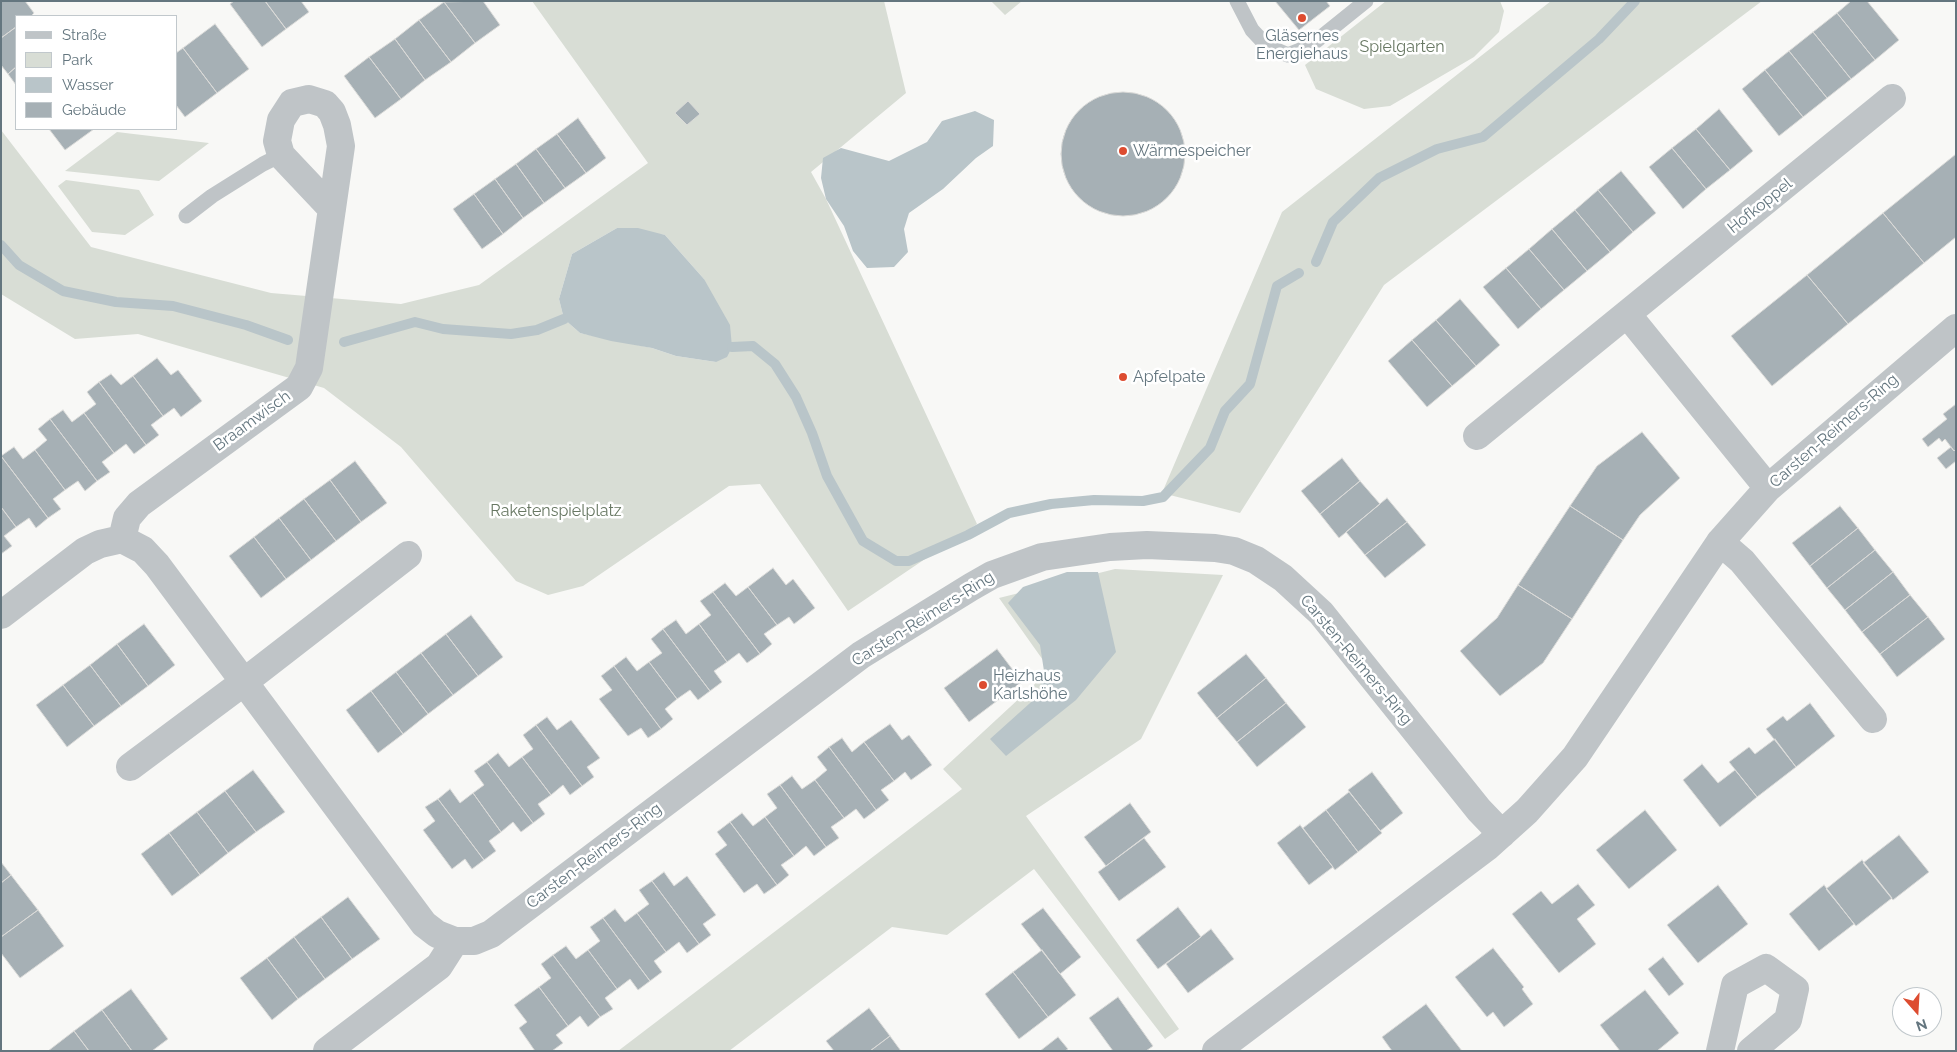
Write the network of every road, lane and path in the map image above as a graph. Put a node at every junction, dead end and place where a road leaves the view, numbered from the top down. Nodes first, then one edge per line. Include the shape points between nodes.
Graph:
1 (1237, 1) edge
2 (1366, 1) edge
3 (1892, 98) dead end
4 (281, 155) junction
5 (332, 209) junction
6 (186, 216) dead end
7 (1627, 314) junction
8 (1956, 328) edge
9 (1477, 436) dead end
10 (1768, 488) junction
11 (122, 539) junction
12 (1720, 542) junction
13 (408, 554) dead end
14 (1, 614) edge
15 (244, 682) junction
16 (1873, 719) dead end
17 (130, 767) dead end
18 (1502, 834) junction
19 (455, 942) junction
20 (327, 1051) edge
21 (1216, 1051) edge
22 (1720, 1051) edge
23 (1751, 1051) edge

1 - 2 lane via 1252,30 1267,46 1288,55 1310,46
3 - 7 street, Hofkoppel
4 - 5 street
4 - 5 street, Braamwisch via 277,141 281,120 292,104 309,99 325,104 334,119 341,146
4 - 6 lane via 212,196
5 - 11 street, Braamwisch via 310,368 300,387 139,504 128,518
7 - 9 street, Hofkoppel
7 - 10 street
8 - 10 street, Carsten-Reimers-Ring
10 - 12 street, Carsten-Reimers-Ring
11 - 14 street via 106,541 92,548
11 - 15 street via 149,555
12 - 16 street via 1742,561
12 - 18 street, Carsten-Reimers-Ring via 1575,757 1533,805
13 - 15 street
15 - 17 street
15 - 19 street via 424,924 436,934
18 - 19 street, Carsten-Reimers-Ring via 1479,810 1321,613 1283,578 1256,560 1234,551 1155,545 1110,547 1042,557 992,575 971,587 861,655 492,934 474,941
18 - 21 street, Carsten-Reimers-Ring
19 - 20 street via 439,966
22 - 23 street via 1735,985 1766,968 1795,990 1788,1020

